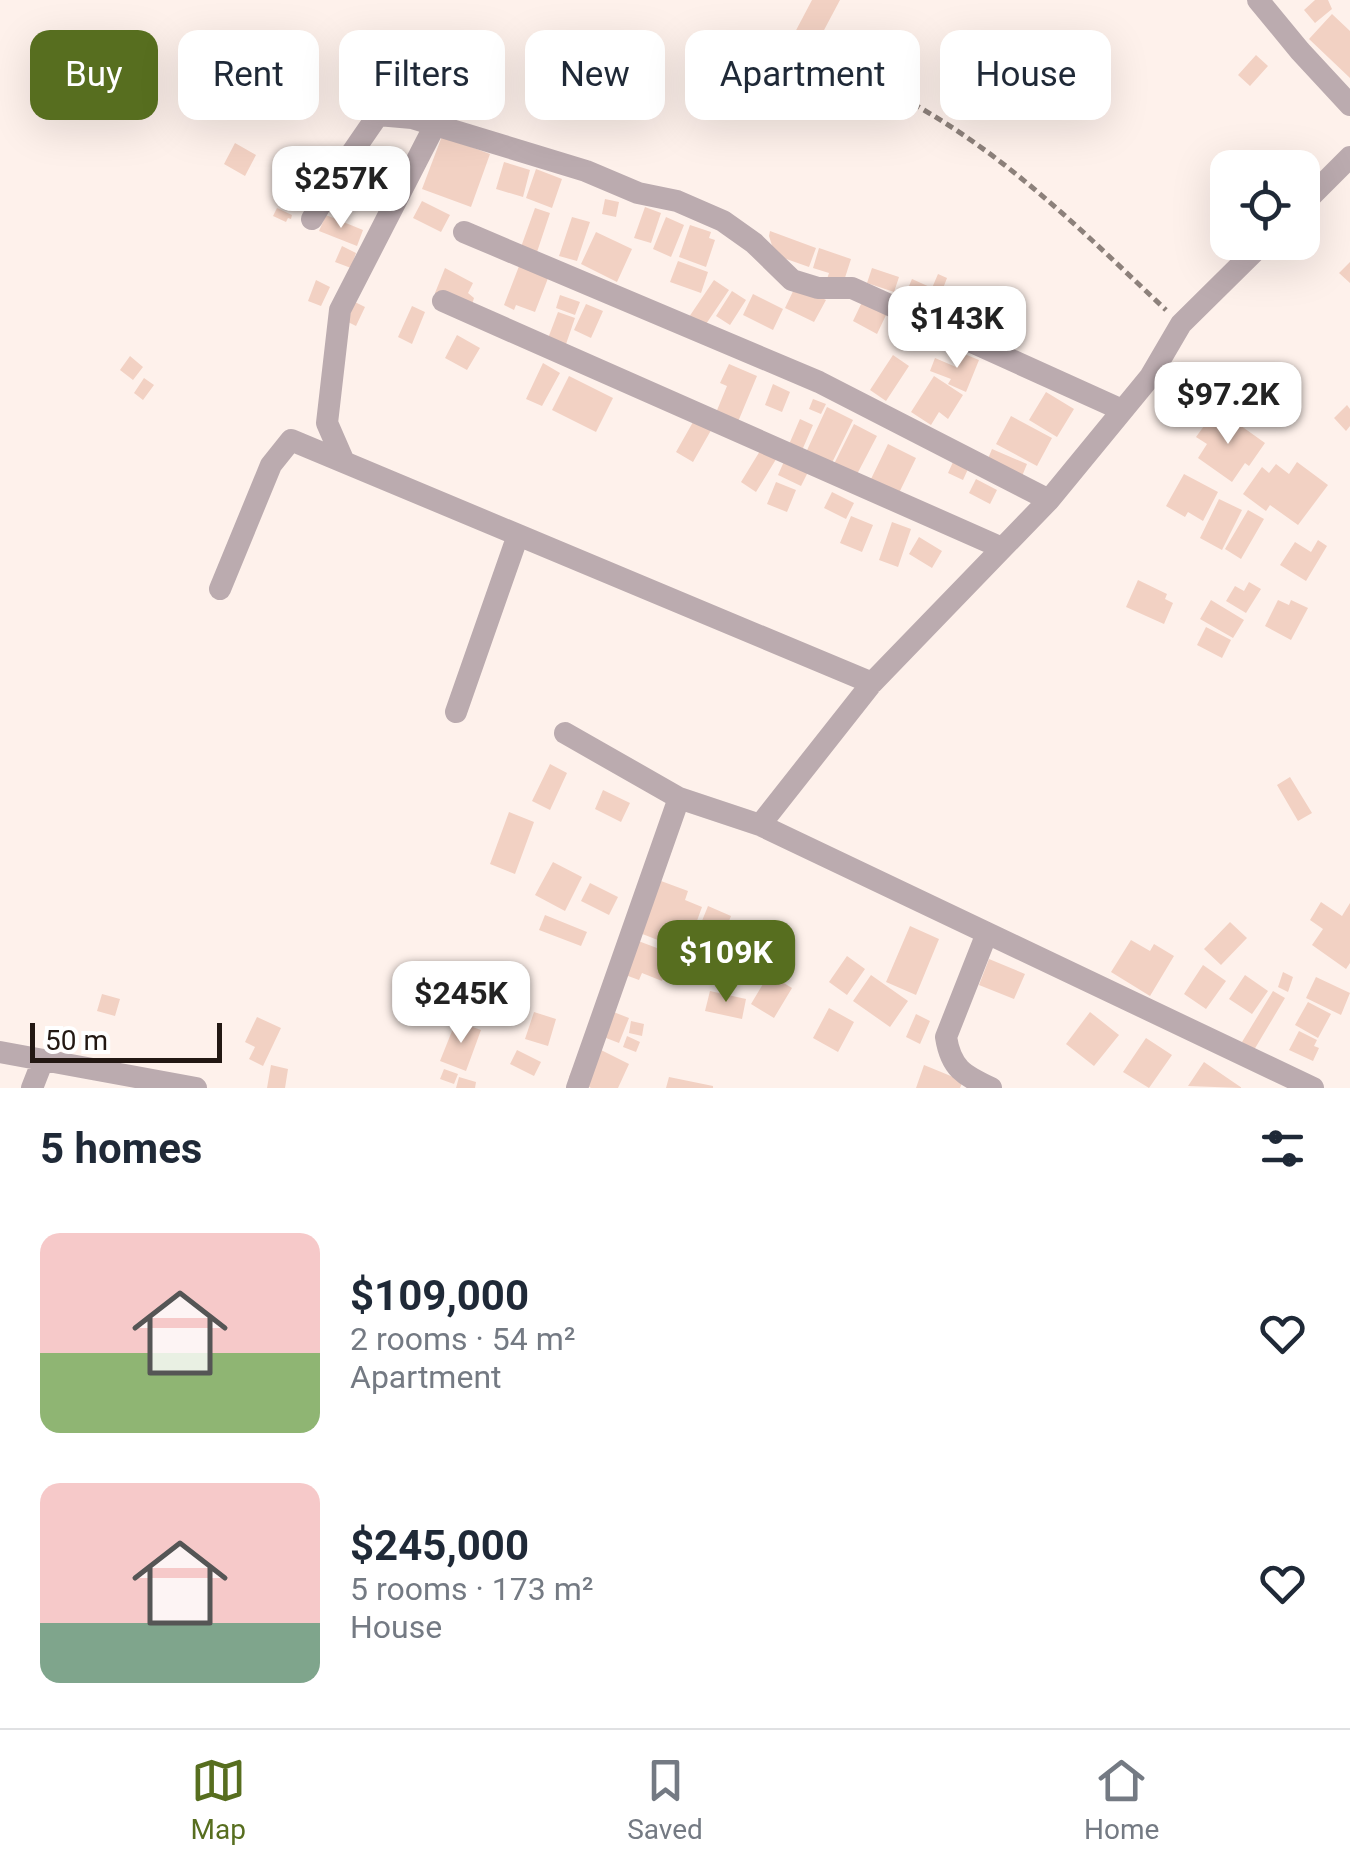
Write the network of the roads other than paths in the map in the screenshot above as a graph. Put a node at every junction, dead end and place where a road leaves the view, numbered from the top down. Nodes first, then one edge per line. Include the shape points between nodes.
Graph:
1 (1258, 0) edge
2 (1350, 105) edge
3 (435, 125) junction
4 (1347, 168) edge
5 (1320, 190) edge
6 (312, 219) dead end
7 (464, 232) dead end
8 (1246, 260) edge
9 (443, 301) dead end
10 (1122, 410) junction
11 (344, 462) junction
12 (1049, 500) junction
13 (518, 535) junction
14 (1002, 548) junction
15 (220, 588) dead end
16 (872, 682) junction
17 (456, 712) dead end
18 (566, 734) dead end
19 (680, 798) junction
20 (760, 826) junction
21 (987, 933) junction
22 (0, 1052) edge
23 (43, 1060) junction
24 (187, 1087) edge
25 (32, 1088) edge
26 (576, 1088) edge
27 (991, 1088) edge
28 (1313, 1088) edge

1 - 2 street
3 - 6 street via 378,116
3 - 10 street via 677,201 723,221 792,280 852,288
3 - 11 street via 340,310 327,423
4 - 5 street
7 - 12 street via 819,382
8 - 10 street via 1182,324
9 - 14 street
10 - 12 street
11 - 13 street
11 - 15 street via 291,440 270,465
12 - 14 street
13 - 16 street
13 - 17 street
14 - 16 street
16 - 20 street
18 - 19 street
19 - 20 street
19 - 26 street
20 - 21 street
21 - 27 street via 946,1037 957,1068
21 - 28 street
22 - 23 street
23 - 24 street
23 - 25 street

